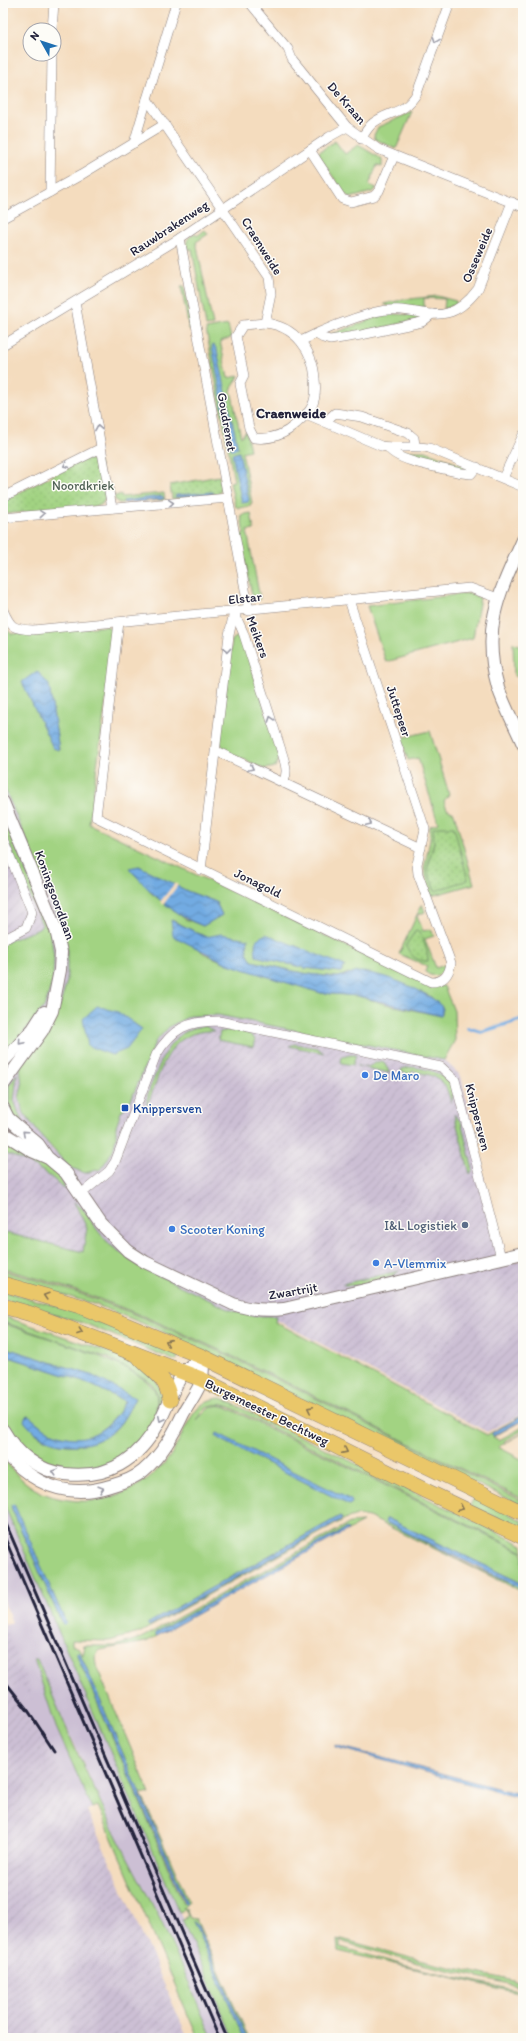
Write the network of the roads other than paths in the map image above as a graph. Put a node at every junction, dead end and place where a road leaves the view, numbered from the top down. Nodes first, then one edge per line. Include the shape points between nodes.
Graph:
1 (54, 3) edge
2 (176, 3) edge
3 (250, 3) edge
4 (450, 3) edge
5 (53, 22) edge
6 (52, 62) edge
7 (147, 99) junction
8 (165, 124) junction
9 (347, 127) junction
10 (361, 139) junction
11 (134, 143) junction
12 (310, 150) junction
13 (394, 156) junction
14 (50, 192) junction
15 (512, 202) junction
16 (523, 207) edge
17 (222, 208) junction
18 (3, 218) edge
19 (180, 238) junction
20 (75, 302) junction
21 (432, 314) junction
22 (265, 323) junction
23 (316, 334) junction
24 (302, 341) junction
25 (3, 345) edge
26 (306, 414) junction
27 (325, 422) junction
28 (523, 435) edge
29 (415, 445) junction
30 (101, 448) junction
31 (388, 448) junction
32 (477, 467) junction
33 (503, 478) junction
34 (523, 487) edge
35 (3, 497) edge
36 (228, 498) junction
37 (112, 508) junction
38 (3, 518) edge
39 (523, 540) edge
40 (498, 598) junction
41 (349, 600) junction
42 (3, 610) edge
43 (249, 610) junction
44 (234, 612) junction
45 (120, 622) junction
46 (523, 744) edge
47 (216, 751) junction
48 (283, 783) junction
49 (3, 802) edge
50 (425, 829) joint
51 (3, 839) edge
52 (421, 848) junction
53 (201, 870) junction
54 (3, 940) edge
55 (54, 1000) junction
56 (3, 1062) edge
57 (3, 1085) edge
58 (3, 1099) edge
59 (3, 1109) edge
60 (3, 1133) edge
61 (48, 1157) junction
62 (81, 1194) junction
63 (523, 1253) edge
64 (501, 1258) junction
65 (3, 1284) edge
66 (3, 1306) edge
67 (135, 1353) junction
68 (203, 1357) junction
69 (184, 1372) junction
70 (202, 1380) junction
71 (170, 1400) junction
72 (3, 1430) edge
73 (3, 1450) edge
74 (523, 1513) edge
75 (523, 1537) edge

1 - 5 street
2 - 7 street
3 - 9 street, De Kraan
4 -> 10 street via 412,101 404,108 374,122
6 - 14 street
7 - 8 street, Craenweide
7 - 11 street
8 - 11 street
8 - 17 street, Craenweide
9 - 10 street, De Kraan
9 - 12 street, Rauwbrakenweg
10 - 13 street, De Kraan
11 - 14 street
12 - 13 street via 342,199 351,202 374,196 379,191
12 - 17 street, Rauwbrakenweg
13 - 15 street, De Kraan
14 - 18 street
15 - 16 street, De Kraan
15 - 21 street, Osseweide via 478,289 460,308 445,314
17 - 19 street, Rauwbrakenweg
17 - 22 street, Craenweide via 269,277 272,294
19 - 20 street, Rauwbrakenweg
19 - 36 street, Goudrenet
20 - 25 street, Rauwbrakenweg
30 -> 20 street
21 - 23 street, Osseweide via 386,310
21 - 23 street, Osseweide via 422,322 361,335 330,340
22 - 24 street via 284,329
22 - 26 street via 243,325 236,336 244,376 240,384 249,428 254,438 267,439 288,431
23 - 24 street, Osseweide
24 - 26 street via 309,351 316,389 313,405
26 - 27 street
27 - 29 street via 335,413 362,417 408,433 414,438
27 - 31 street
28 - 33 street
29 - 31 street
29 - 32 street
30 -> 35 street
30 - 37 street
31 - 32 street via 390,452 404,459 462,473 471,474
32 - 33 street
33 - 34 street
37 -> 36 street
36 - 43 street, Goudrenet
38 -> 37 street
39 - 40 street
40 - 41 street, Elstar via 470,588
40 - 46 street via 490,648 499,688
41 - 43 street, Elstar
41 - 50 street, Juttepeer
42 - 45 street, Elstar via 10,626 17,629
43 - 44 street, Elstar
44 - 45 street, Elstar
44 -> 47 street, Meikers via 229,635
48 -> 44 street, Meikers via 286,778 283,756 243,632
45 - 53 street, Jonagold via 96,817
47 -> 48 street
47 - 53 street, Meikers
48 -> 52 street
49 - 55 street, Koningsoordlaan via 56,930 61,952
50 - 52 street, Jonagold
51 - 54 street via 32,912 26,928
52 - 53 street, Jonagold via 417,864 418,874 451,963 450,971 445,978 437,982 431,982
55 -> 56 street, Koningsoordlaan via 33,1029
55 - 57 street, Koningsoordlaan via 52,1011 42,1031
58 - 59 street
61 -> 59 street, Zwartrijt via 38,1144 8,1118
60 - 61 street, Zwartrijt via 32,1151
61 - 62 street, Zwartrijt via 66,1173
62 - 64 street, Zwartrijt via 101,1224 128,1251 145,1262 247,1309 284,1309
62 - 64 street, Knippersven via 115,1162 156,1055 165,1041 176,1030 188,1024 219,1021 441,1067 452,1076
63 - 64 street, Zwartrijt
68 -> 65 main road, Burgemeester Bechtweg via 80,1306
66 -> 67 main road, Burgemeester Bechtweg
67 - 69 main road, Burgemeester Bechtweg
67 - 71 main road via 161,1376 168,1386
68 - 69 street
68 - 70 street
74 -> 68 main road, Burgemeester Bechtweg
69 - 70 main road, Burgemeester Bechtweg
69 - 71 street
73 -> 70 street via 25,1472 39,1482 56,1488 94,1491 118,1484 142,1472 160,1454
70 -> 75 main road, Burgemeester Bechtweg
71 -> 72 street via 146,1444 132,1458 114,1469 95,1475 60,1474 45,1469 20,1453

